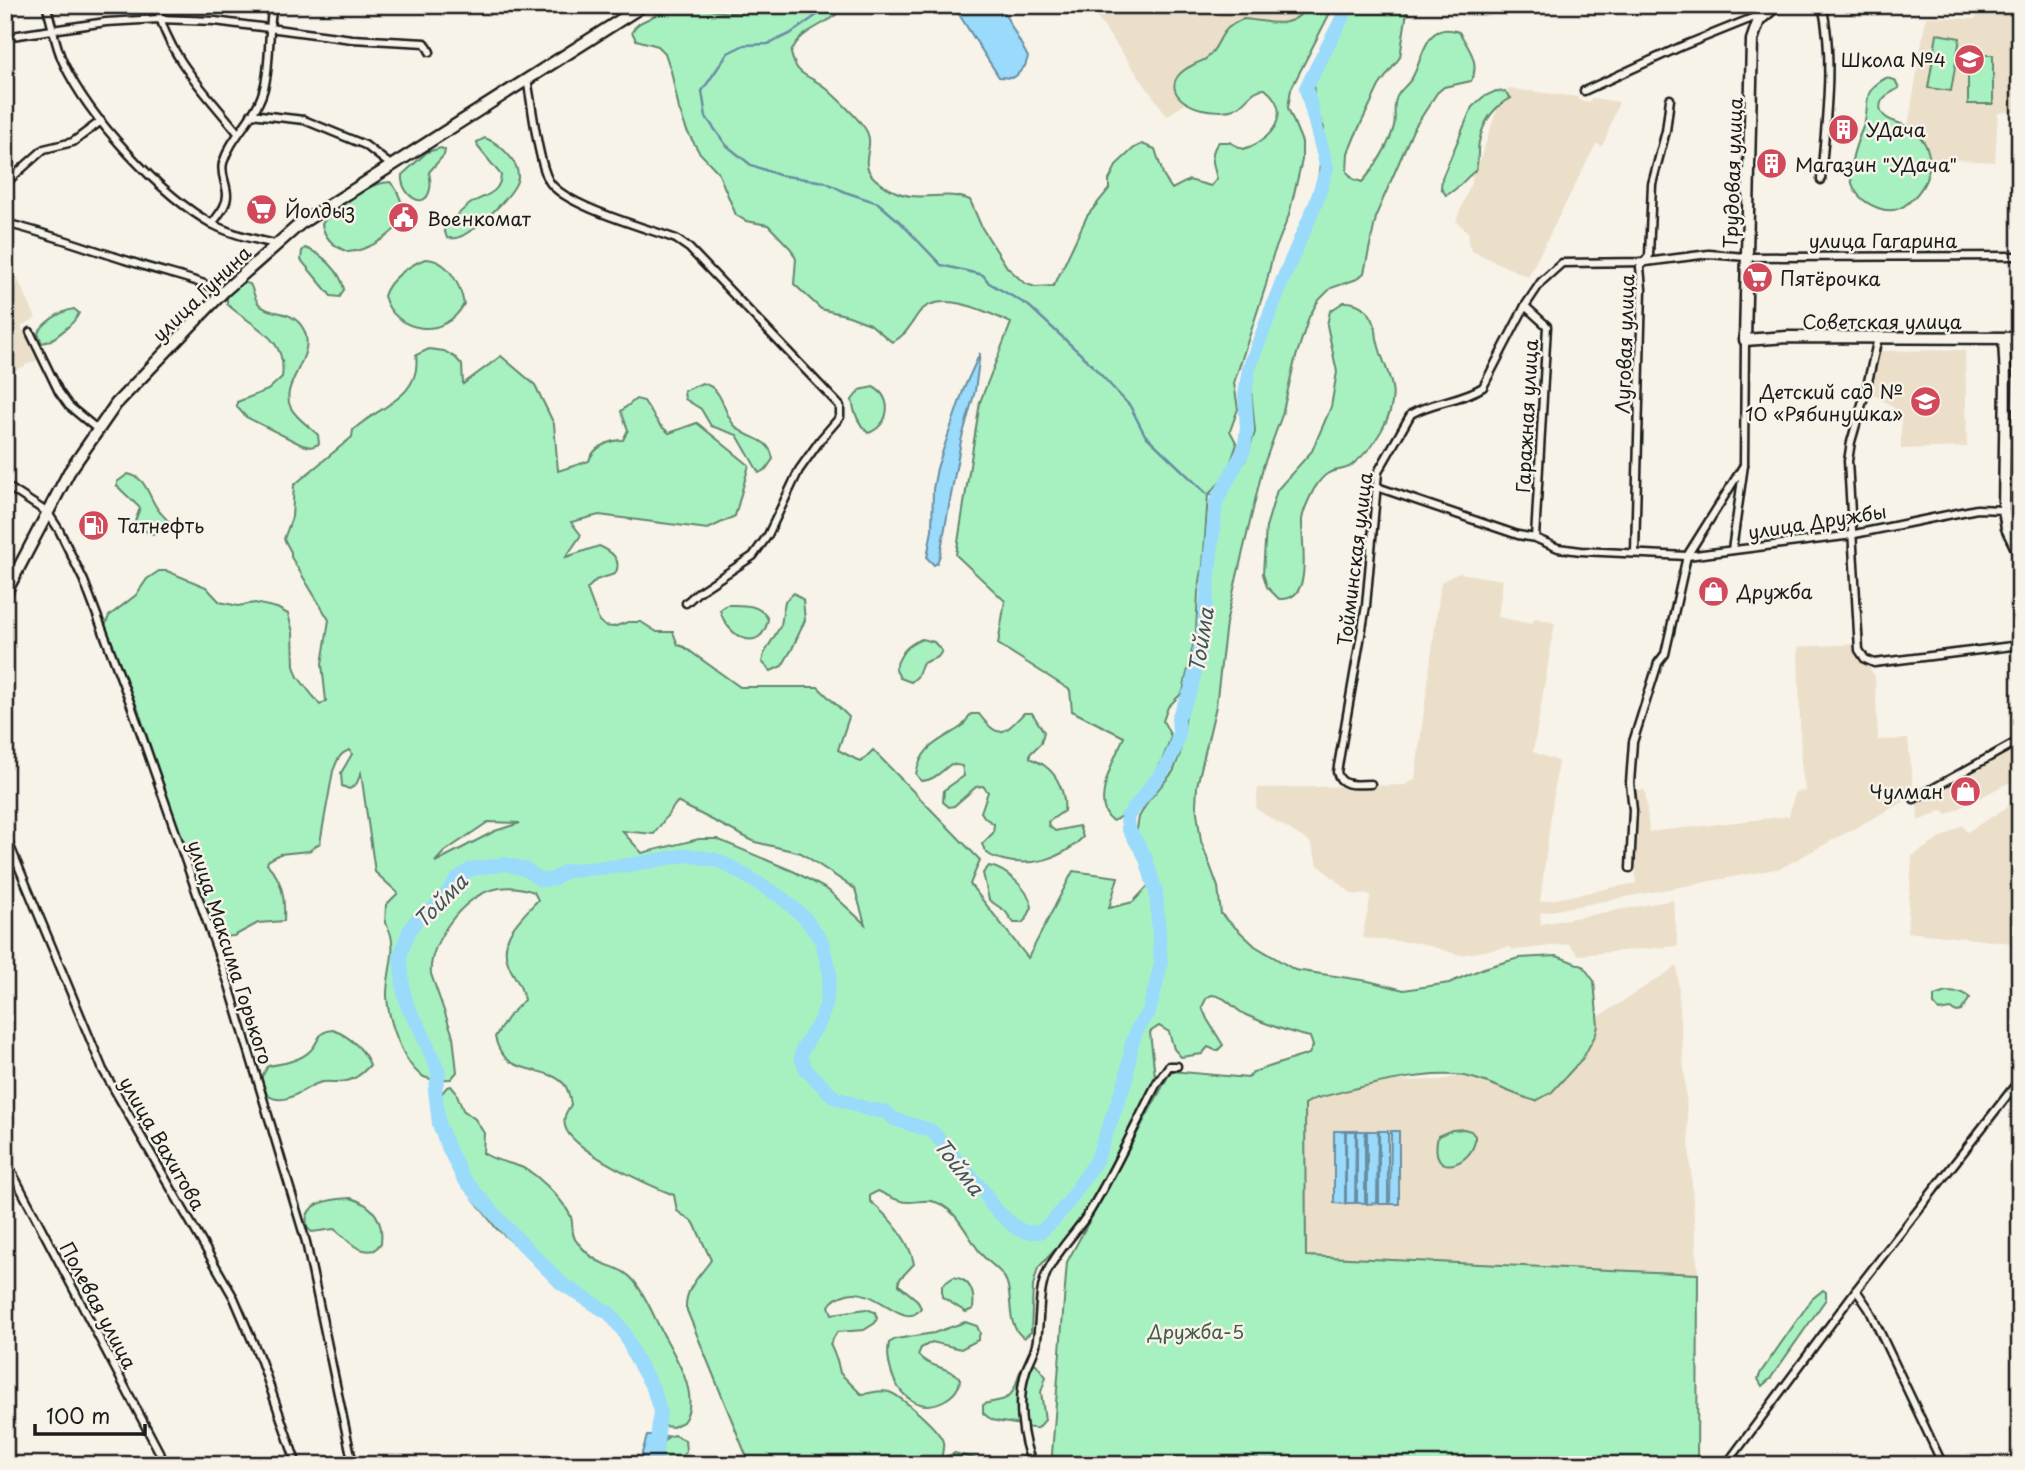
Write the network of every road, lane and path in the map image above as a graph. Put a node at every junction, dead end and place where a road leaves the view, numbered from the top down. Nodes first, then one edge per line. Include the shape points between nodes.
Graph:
1 (46, 5) edge
2 (157, 5) edge
3 (273, 5) edge
4 (645, 5) edge
5 (1777, 5) edge
6 (1822, 5) edge
7 (1767, 12) junction
8 (159, 19) junction
9 (268, 27) junction
10 (55, 30) junction
11 (5, 37) edge
12 (430, 52) dead end
13 (527, 79) junction
14 (1584, 91) dead end
15 (1670, 99) dead end
16 (251, 114) junction
17 (102, 121) junction
18 (238, 133) junction
19 (392, 166) junction
20 (1821, 180) dead end
21 (6, 182) edge
22 (5, 223) edge
23 (212, 224) junction
24 (275, 244) junction
25 (2020, 256) edge
26 (1746, 257) junction
27 (1646, 262) junction
28 (223, 292) junction
29 (1525, 306) junction
30 (30, 331) dead end
31 (1878, 338) junction
32 (2020, 338) edge
33 (2004, 339) junction
34 (1745, 340) junction
35 (97, 429) junction
36 (1744, 465) junction
37 (5, 485) edge
38 (1377, 487) junction
39 (2004, 510) junction
40 (48, 513) junction
41 (1852, 534) junction
42 (1535, 538) junction
43 (1732, 550) junction
44 (1635, 552) junction
45 (2020, 555) edge
46 (1687, 556) junction
47 (5, 594) edge
48 (686, 603) dead end
49 (2020, 645) edge
50 (2020, 740) edge
51 (1371, 784) dead end
52 (1914, 799) dead end
53 (5, 834) edge
54 (1630, 868) dead end
55 (1177, 1066) dead end
56 (2020, 1079) edge
57 (5, 1161) edge
58 (1856, 1290) junction
59 (166, 1465) edge
60 (297, 1465) edge
61 (353, 1465) edge
62 (1033, 1465) edge
63 (1726, 1465) edge
64 (1943, 1465) edge

1 - 10 street
2 - 8 street
3 - 9 street
4 - 13 main road, улица Гунина
5 - 7 main road
6 - 20 street via 1827,73
7 - 14 street
7 - 26 main road, Трудовая улица via 1752,40
8 - 9 street
8 - 10 street
8 - 18 street via 187,69
9 - 12 street via 425,43
9 - 16 street via 265,76 260,101
10 - 11 street
10 - 17 street via 61,59
13 - 19 main road, улица Гунина
13 - 48 street via 544,170 553,187 689,248 840,406 840,417 799,470 753,556
15 - 27 street, Луговая улица via 1652,184 1650,256
16 - 18 street
16 - 19 street via 304,120 365,145
17 - 21 street via 73,142 44,149
17 - 23 street via 162,187
18 - 23 street via 222,169 226,200
19 - 24 main road, улица Гунина
22 - 28 street
23 - 24 street
24 - 28 main road, улица Гунина
25 - 26 street, улица Гагарина
26 - 27 street, улица Гагарина via 1709,254
26 - 34 main road, Трудовая улица
27 - 29 street, Тойминская улица via 1562,263 1541,282
27 - 44 street, Луговая улица via 1640,267
28 - 35 main road, улица Гунина via 140,377
29 - 38 street, Тойминская улица via 1483,387 1411,414 1378,472
29 - 42 street, Гаражная улица via 1547,326
30 - 35 street via 69,406
31 - 33 main road, Советская улица
31 - 34 main road, Советская улица
31 - 41 street via 1848,461
32 - 33 main road, Советская улица
33 - 39 main road
34 - 36 street
35 - 40 main road, улица Гунина
36 - 43 street
36 - 46 street
37 - 40 street, улица Максима Горького
38 - 42 street, улица Дружбы
38 - 51 street, Тойминская улица via 1367,606 1336,772 1343,783
39 - 41 street, улица Дружбы via 1977,509
39 - 45 main road
40 - 47 main road, улица Гунина
40 - 61 street, улица Максима Горького via 84,581 229,985 306,1242
41 - 43 street, улица Дружбы
41 - 49 street via 1858,644 1866,659 1874,663
42 - 44 street, улица Дружбы via 1570,550
43 - 46 street, улица Дружбы
44 - 46 street, улица Дружбы
46 - 54 street via 1665,654 1658,663 1633,742
50 - 52 street
53 - 60 street, улица Вахитова via 103,1070 234,1298
55 - 62 street via 1169,1066 1157,1083 1098,1197 1043,1282 1036,1347 1022,1393 1024,1433
56 - 58 street
57 - 59 street, Полевая улица
58 - 63 street
58 - 64 street

